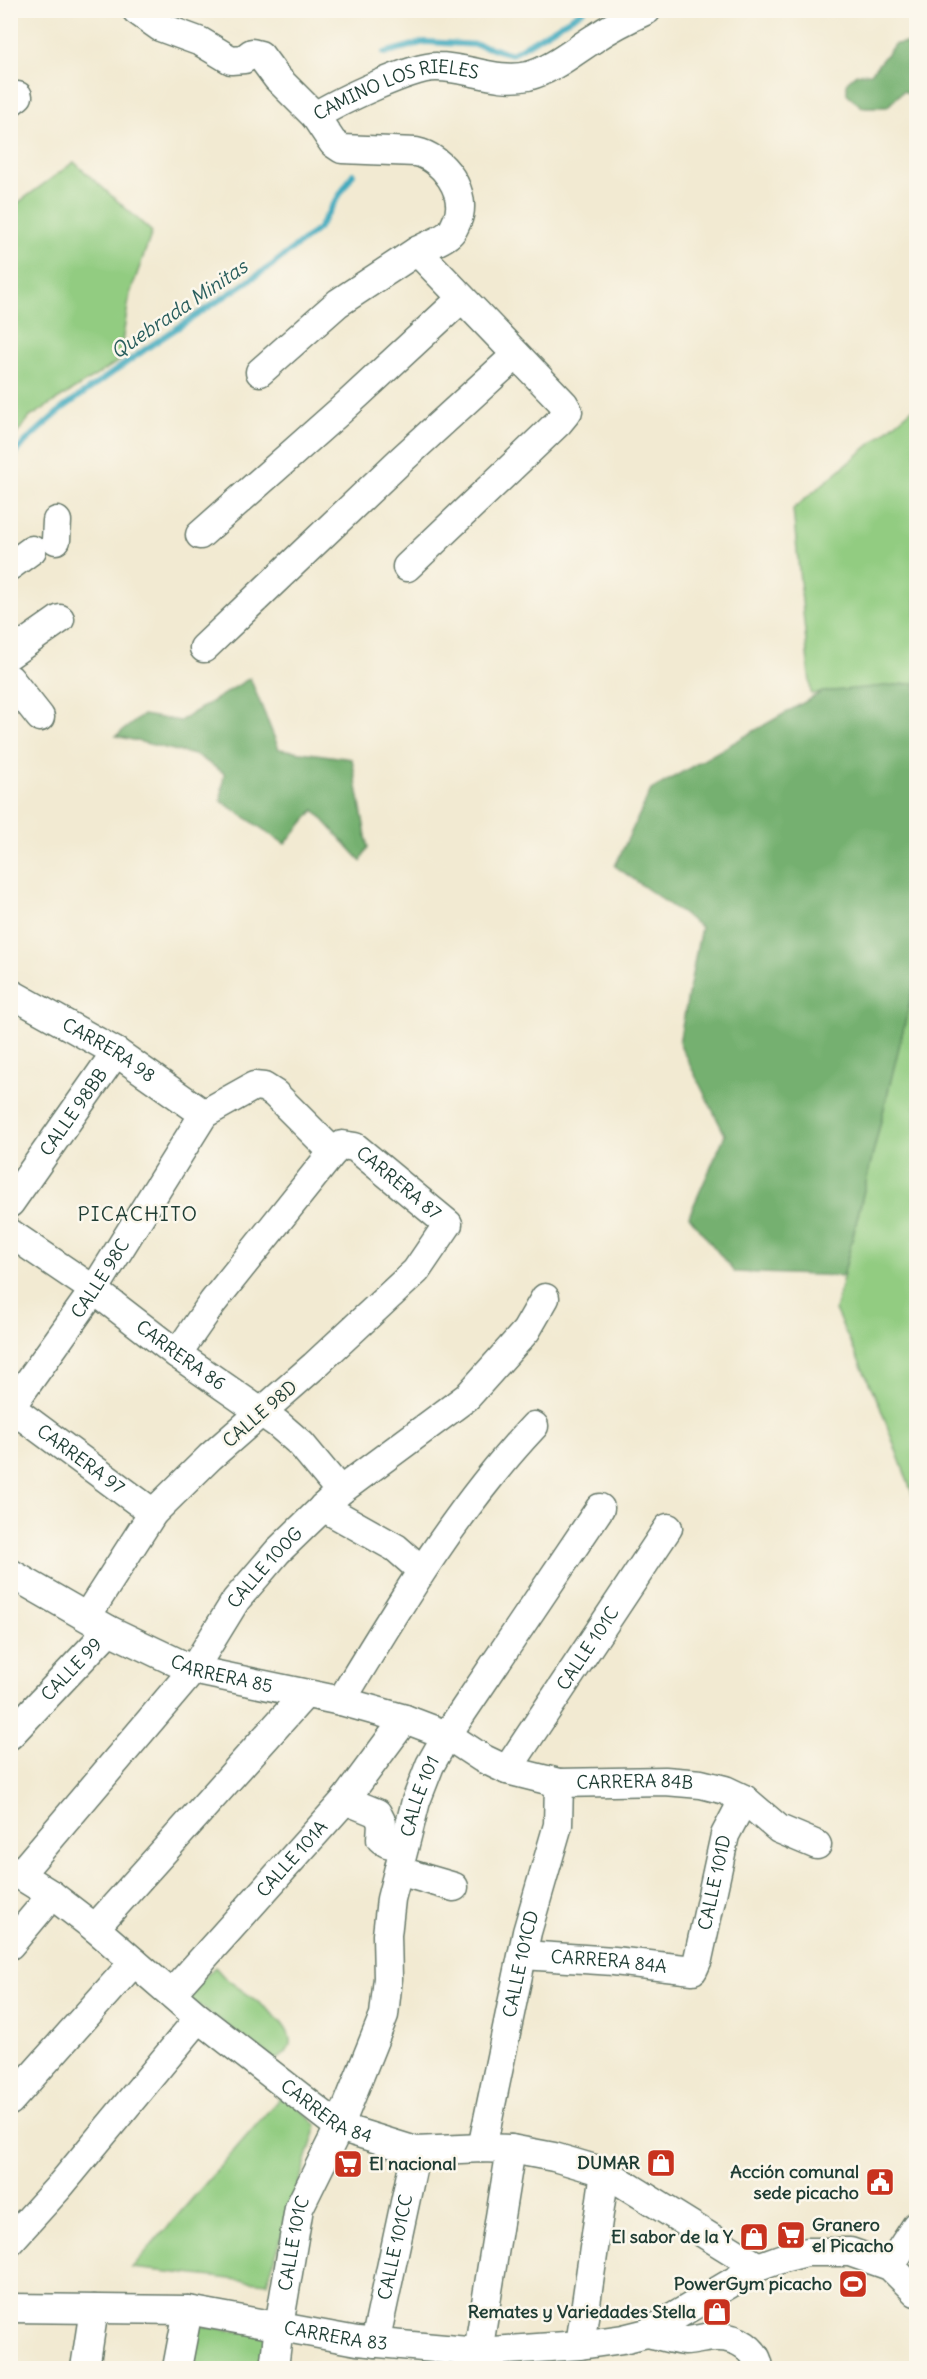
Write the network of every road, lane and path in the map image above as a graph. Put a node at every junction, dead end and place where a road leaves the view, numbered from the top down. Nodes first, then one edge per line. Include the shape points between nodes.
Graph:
1 (136, 10) edge
2 (647, 10) edge
3 (315, 116) junction
4 (417, 251) junction
5 (461, 299) junction
6 (516, 355) junction
7 (260, 372) dead end
8 (200, 535) dead end
9 (407, 567) dead end
10 (60, 620) dead end
11 (204, 648) dead end
12 (10, 654) edge
13 (10, 679) edge
14 (40, 717) dead end
15 (10, 993) edge
16 (117, 1052) junction
17 (204, 1114) junction
18 (333, 1152) junction
19 (10, 1203) edge
20 (448, 1224) joint
21 (10, 1233) edge
22 (94, 1290) junction
23 (545, 1299) dead end
24 (177, 1354) junction
25 (11, 1407) edge
26 (262, 1412) junction
27 (534, 1426) dead end
28 (332, 1499) junction
29 (600, 1508) dead end
30 (153, 1513) junction
31 (668, 1528) dead end
32 (421, 1570) junction
33 (14, 1581) edge
34 (98, 1623) junction
35 (193, 1670) junction
36 (305, 1694) junction
37 (341, 1701) junction
38 (405, 1719) junction
39 (447, 1735) junction
40 (10, 1736) edge
41 (507, 1770) junction
42 (559, 1783) junction
43 (345, 1800) junction
44 (744, 1800) junction
45 (817, 1845) dead end
46 (402, 1859) junction
47 (15, 1871) edge
48 (454, 1887) dead end
49 (52, 1895) junction
50 (95, 1928) junction
51 (10, 1945) edge
52 (523, 1955) junction
53 (134, 1962) junction
54 (693, 1970) joint
55 (172, 1993) junction
56 (199, 2018) junction
57 (10, 2101) edge
58 (339, 2127) junction
59 (482, 2148) junction
60 (511, 2150) junction
61 (416, 2151) junction
62 (605, 2172) junction
63 (916, 2226) edge
64 (10, 2241) edge
65 (890, 2266) junction
66 (758, 2267) junction
67 (916, 2292) edge
68 (10, 2308) edge
69 (94, 2309) junction
70 (188, 2310) junction
71 (279, 2326) junction
72 (647, 2333) junction
73 (375, 2343) junction
74 (579, 2345) junction
75 (478, 2352) junction
76 (85, 2368) edge
77 (177, 2368) edge
78 (274, 2368) edge
79 (759, 2368) edge

1 - 3 street, CAMINO LOS RIELES via 160,27 201,42 231,60 244,59 252,53 260,55
2 - 3 street, CAMINO LOS RIELES via 531,75 500,78 435,66 380,85
3 - 4 street via 333,143 342,149 427,154 444,168 457,188 460,213 452,233
4 - 5 street
4 - 7 street via 338,303
5 - 6 street
5 - 8 street
6 - 9 street via 564,404 566,415
6 - 11 street
10 - 12 street
13 - 14 street
15 - 16 street, CARRERA 98
16 - 17 street, CARRERA 98
16 - 19 street, CALLE 98BB
17 - 18 street, CARRERA 87 via 245,1089 264,1087
17 - 22 street, CALLE 98C
18 - 20 street, CARRERA 87 via 342,1145 355,1147
18 - 24 street via 213,1302
20 - 26 street, CALLE 98D via 416,1271
21 - 22 street, CARRERA 86
22 - 24 street, CARRERA 86
22 - 25 street, CALLE 98C
23 - 28 street, CALLE 100G via 526,1330 467,1397
24 - 26 street, CARRERA 86
25 - 30 street, CARRERA 97
26 - 28 street, CARRERA 86 via 301,1444
26 - 30 street, CALLE 98D
27 - 32 street via 501,1462
28 - 32 street
28 - 35 street, CALLE 100G via 278,1551 236,1600
29 - 39 street, CALLE 101
30 - 34 street, CALLE 98D
31 - 41 street, CALLE 101C
32 - 37 street
33 - 34 street, CARRERA 85
34 - 35 street, CARRERA 85
34 - 40 street, CALLE 99
35 - 36 street, CARRERA 85
35 - 47 street, CALLE 100G
36 - 37 street, CARRERA 85
36 - 50 street
37 - 38 street, CARRERA 85
38 - 39 street, CARRERA 85
38 - 43 street, CALLE 101A
39 - 41 street, CARRERA 84B
39 - 46 street, CALLE 101 via 430,1764 416,1801
41 - 42 street, CARRERA 84B
42 - 44 street, CARRERA 84B via 701,1784
42 - 52 street, CALLE 101CD via 558,1825
43 - 46 street via 376,1813 382,1823 381,1839
43 - 55 street, CALLE 101A
44 - 45 street, CARRERA 84B via 779,1829
44 - 54 street, CALLE 101D via 725,1834
46 - 48 street
46 - 58 street, CALLE 101 via 391,1899 384,2015
47 - 49 street, CARRERA 84
49 - 50 street, CARRERA 84
49 - 51 street
50 - 53 street, CARRERA 84
52 - 54 street, CARRERA 84A
52 - 59 street, CALLE 101CD
53 - 55 street, CARRERA 84
53 - 57 street
55 - 56 street, CARRERA 84
56 - 58 street, CARRERA 84
56 - 64 street
58 - 61 street, CARRERA 84
58 - 71 street, CALLE 101C via 299,2208
59 - 60 street, CARRERA 84
59 - 61 street, CARRERA 84
60 - 62 street, CARRERA 84
60 - 75 street
61 - 73 street, CALLE 101CC
62 - 66 street, CARRERA 84
62 - 74 street
63 - 65 street
65 - 66 street, CARRERA 83 via 850,2252 828,2251 791,2256
65 - 67 street, CARRERA 83
66 - 72 street, CARRERA 83
68 - 69 street, CARRERA 83
69 - 70 street, CARRERA 83
69 - 76 street
70 - 71 street, CARRERA 83
70 - 77 street
71 - 73 street, CARRERA 83
71 - 78 street, CALLE 101C
72 - 74 street, CARRERA 83
72 - 79 street via 685,2341 719,2337 743,2344 752,2350
73 - 75 street, CARRERA 83
74 - 75 street, CARRERA 83

